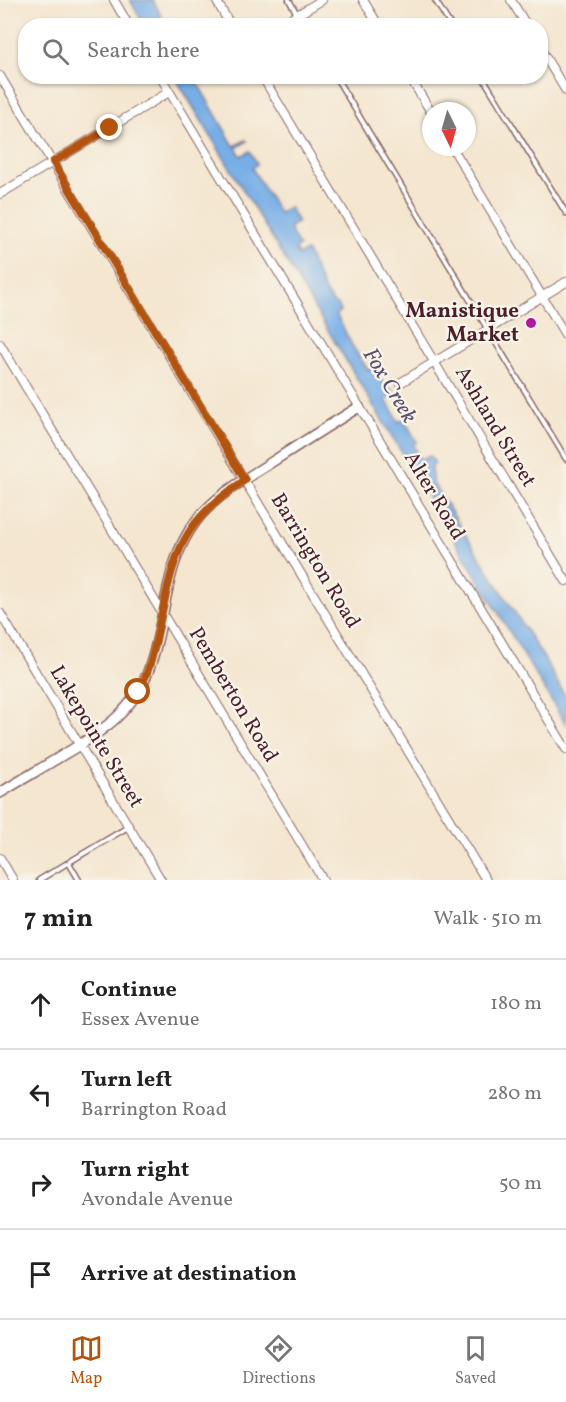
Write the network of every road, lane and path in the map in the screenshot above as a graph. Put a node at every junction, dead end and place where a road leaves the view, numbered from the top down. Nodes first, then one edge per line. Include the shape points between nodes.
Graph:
1 (114, 0) edge
2 (216, 0) edge
3 (289, 0) edge
4 (322, 0) edge
5 (363, 0) edge
6 (435, 0) edge
7 (511, 0) edge
8 (297, 14) junction
9 (124, 18) edge
10 (226, 18) edge
11 (291, 18) edge
12 (299, 18) edge
13 (374, 18) edge
14 (446, 18) edge
15 (522, 18) edge
16 (548, 61) edge
17 (0, 76) edge
18 (164, 84) edge
19 (267, 84) edge
20 (340, 84) edge
21 (415, 84) edge
22 (487, 84) edge
23 (566, 91) edge
24 (169, 92) junction
25 (425, 102) edge
26 (457, 156) edge
27 (53, 162) junction
28 (0, 194) edge
29 (566, 213) edge
30 (566, 282) edge
31 (543, 297) junction
32 (488, 330) junction
33 (566, 336) edge
34 (0, 344) edge
35 (435, 362) junction
36 (400, 383) dead end
37 (359, 406) junction
38 (566, 459) edge
39 (245, 480) junction
40 (566, 581) edge
41 (162, 613) junction
42 (0, 614) edge
43 (80, 746) junction
44 (566, 749) edge
45 (0, 793) edge
46 (129, 827) junction
47 (0, 858) edge
48 (69, 862) junction
49 (13, 880) edge
50 (39, 880) edge
51 (79, 880) edge
52 (161, 880) edge
53 (323, 880) edge
54 (486, 880) edge

1 - 9 street
2 - 10 street
3 - 8 lane
4 - 8 street
5 - 13 street
6 - 14 lane
7 - 15 street
8 - 11 street
8 - 12 lane
16 - 23 street
17 - 27 street, Barrington Road
18 - 24 street, Alter Road
19 - 35 street, Ashland Street
20 - 32 lane
21 - 25 street
22 - 29 lane
24 - 27 street
24 - 37 street, Alter Road
26 - 31 street
27 - 28 street
27 - 39 street, Barrington Road
30 - 31 street
31 - 32 street
31 - 33 street
32 - 35 street
32 - 38 lane
34 - 41 street, Pemberton Road
35 - 36 street
35 - 40 street, Ashland Street
37 - 39 street
37 - 44 street, Alter Road
39 - 41 street via 210,506 187,534 172,566
39 - 54 street, Barrington Road
41 - 43 street via 152,662 138,692 113,723
41 - 53 street, Pemberton Road
42 - 43 street, Lakepointe Street
43 - 45 street
43 - 46 street, Lakepointe Street
46 - 48 lane
46 - 52 street, Lakepointe Street
47 - 49 street
48 - 50 lane
48 - 51 lane

